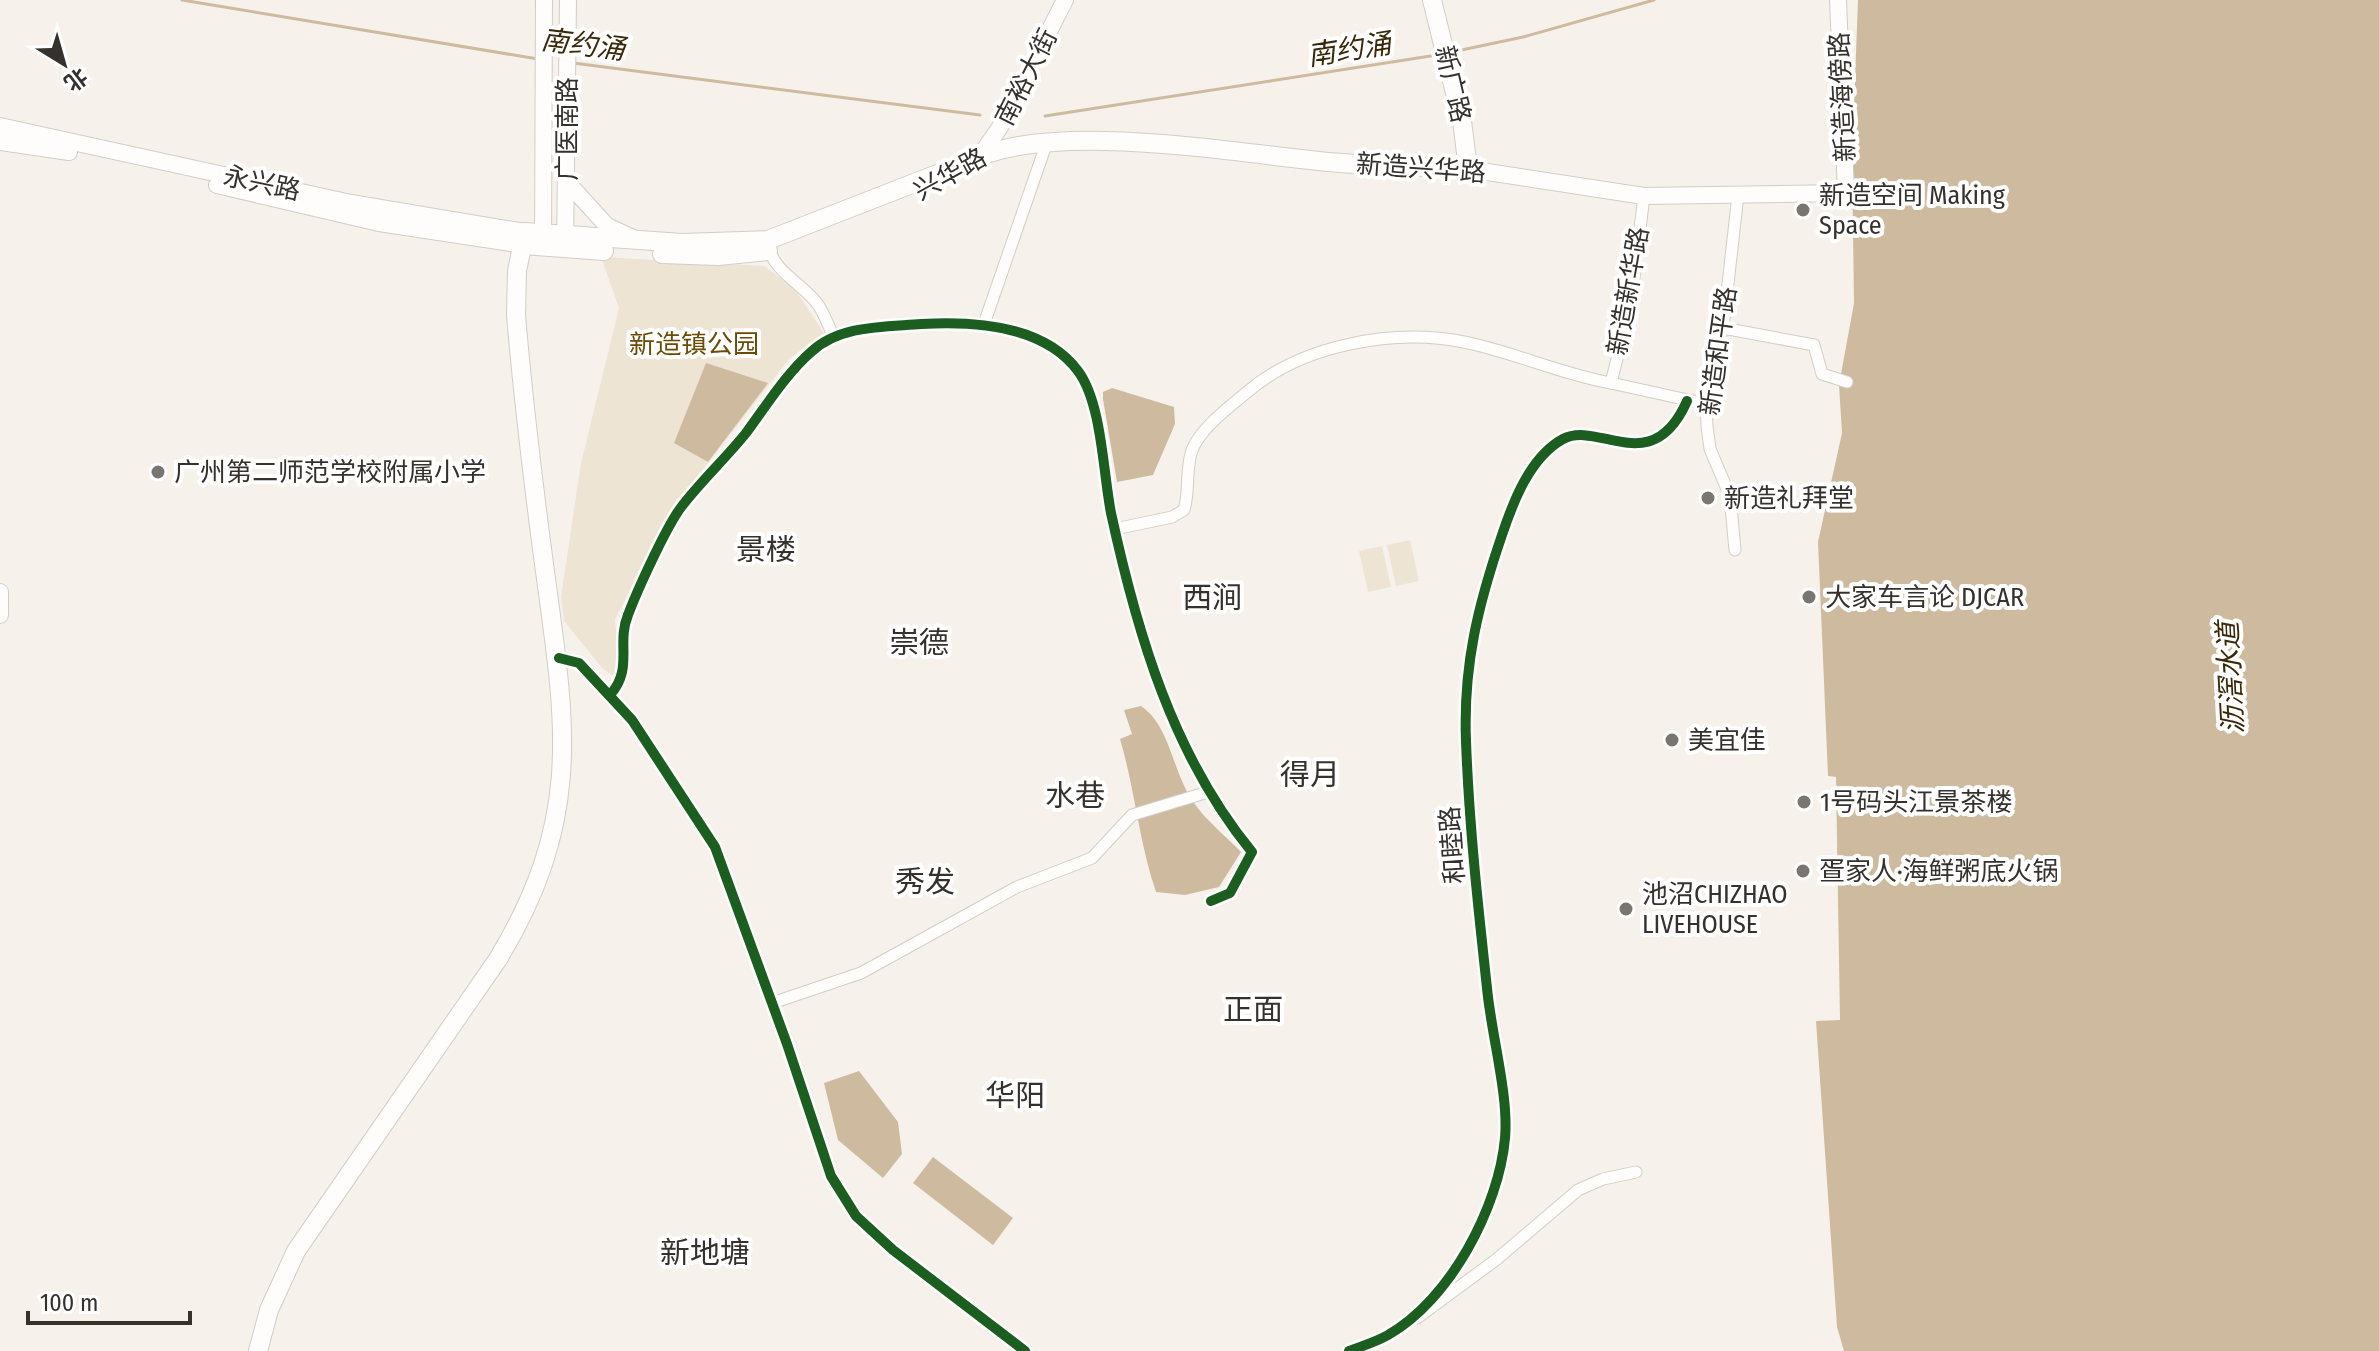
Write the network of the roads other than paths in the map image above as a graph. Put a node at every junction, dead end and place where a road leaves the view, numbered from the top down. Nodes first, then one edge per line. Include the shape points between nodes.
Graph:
1 (1065, 0) edge
2 (1077, 0) edge
3 (1432, 0) edge
4 (1838, 0) edge
5 (544, 5) edge
6 (568, 5) edge
7 (0, 126) edge
8 (0, 142) edge
9 (1047, 142) junction
10 (989, 151) junction
11 (1468, 169) junction
12 (568, 183) junction
13 (1846, 193) joint
14 (1738, 195) junction
15 (1644, 196) junction
16 (533, 240) junction
17 (642, 241) junction
18 (565, 242) junction
19 (769, 245) junction
20 (984, 324) junction
21 (1723, 328) junction
22 (833, 336) junction
23 (1847, 382) dead end
24 (1611, 383) junction
25 (1687, 401) junction
26 (1706, 404) junction
27 (1115, 529) junction
28 (1735, 550) dead end
29 (0, 592) edge
30 (0, 615) edge
31 (559, 658) junction
32 (610, 695) junction
33 (1208, 792) junction
34 (1211, 901) dead end
35 (772, 1003) junction
36 (1636, 1172) dead end
37 (1390, 1334) junction
38 (258, 1351) edge
39 (1025, 1351) edge
40 (1349, 1351) edge

1 - 10 main road, 南裕大街
2 - 10 main road, 南裕大街
3 - 11 main road, 新广路 via 1452,74
4 - 13 main road, 新造海傍路
5 - 16 main road, 广医南路
6 - 12 main road, 广医南路
7 - 16 main road, 永兴路
8 - 16 main road, 永兴路 via 61,150 392,225
9 - 10 main road, 新造兴华路
9 - 11 main road, 新造兴华路 via 1086,140
9 - 20 street
10 - 19 main road, 兴华路
11 - 15 main road, 新造兴华路
12 - 17 main road via 607,226
12 - 18 main road, 广医南路
13 - 14 main road, 新造兴华路
14 - 15 main road, 新造兴华路
14 - 21 street, 新造和平路
15 - 24 street, 新造新华路 via 1631,302
16 - 18 main road, 兴华路
16 - 31 main road via 517,271 518,345
17 - 18 main road, 兴华路
17 - 19 main road, 兴华路
18 - 19 main road, 兴华路 via 699,256
19 - 22 street via 777,265 819,306
20 - 22 street via 895,326
20 - 27 street via 1057,352 1078,371 1091,394
21 - 23 street via 1814,345 1822,374
21 - 26 street, 新造和平路
22 - 32 street via 810,352 727,458 680,508 626,618 624,674
24 - 25 street, 新造新华路
24 - 27 street via 1464,342 1347,342 1259,381 1223,412 1194,447 1186,471 1184,510
25 - 26 street, 新造新华路
25 - 37 street, 和睦路 via 1680,418 1645,442 1621,445 1585,436 1565,438 1525,478 1503,532 1467,665 1466,741 1479,918 1505,1137 1489,1208 1473,1244 1436,1293
26 - 28 street, 新造和平路 via 1710,449 1730,496
27 - 33 street via 1173,725
29 - 30 main road
31 - 32 street via 579,663
31 - 38 main road via 562,778 537,886 480,985 296,1251 276,1290
32 - 35 street via 715,847
33 - 34 street via 1252,852 1230,893
33 - 35 street via 1132,815 1092,858 1017,887 861,973
35 - 39 street via 831,1176 856,1216
36 - 37 street via 1578,1190 1442,1302
37 - 40 street, 和睦路

